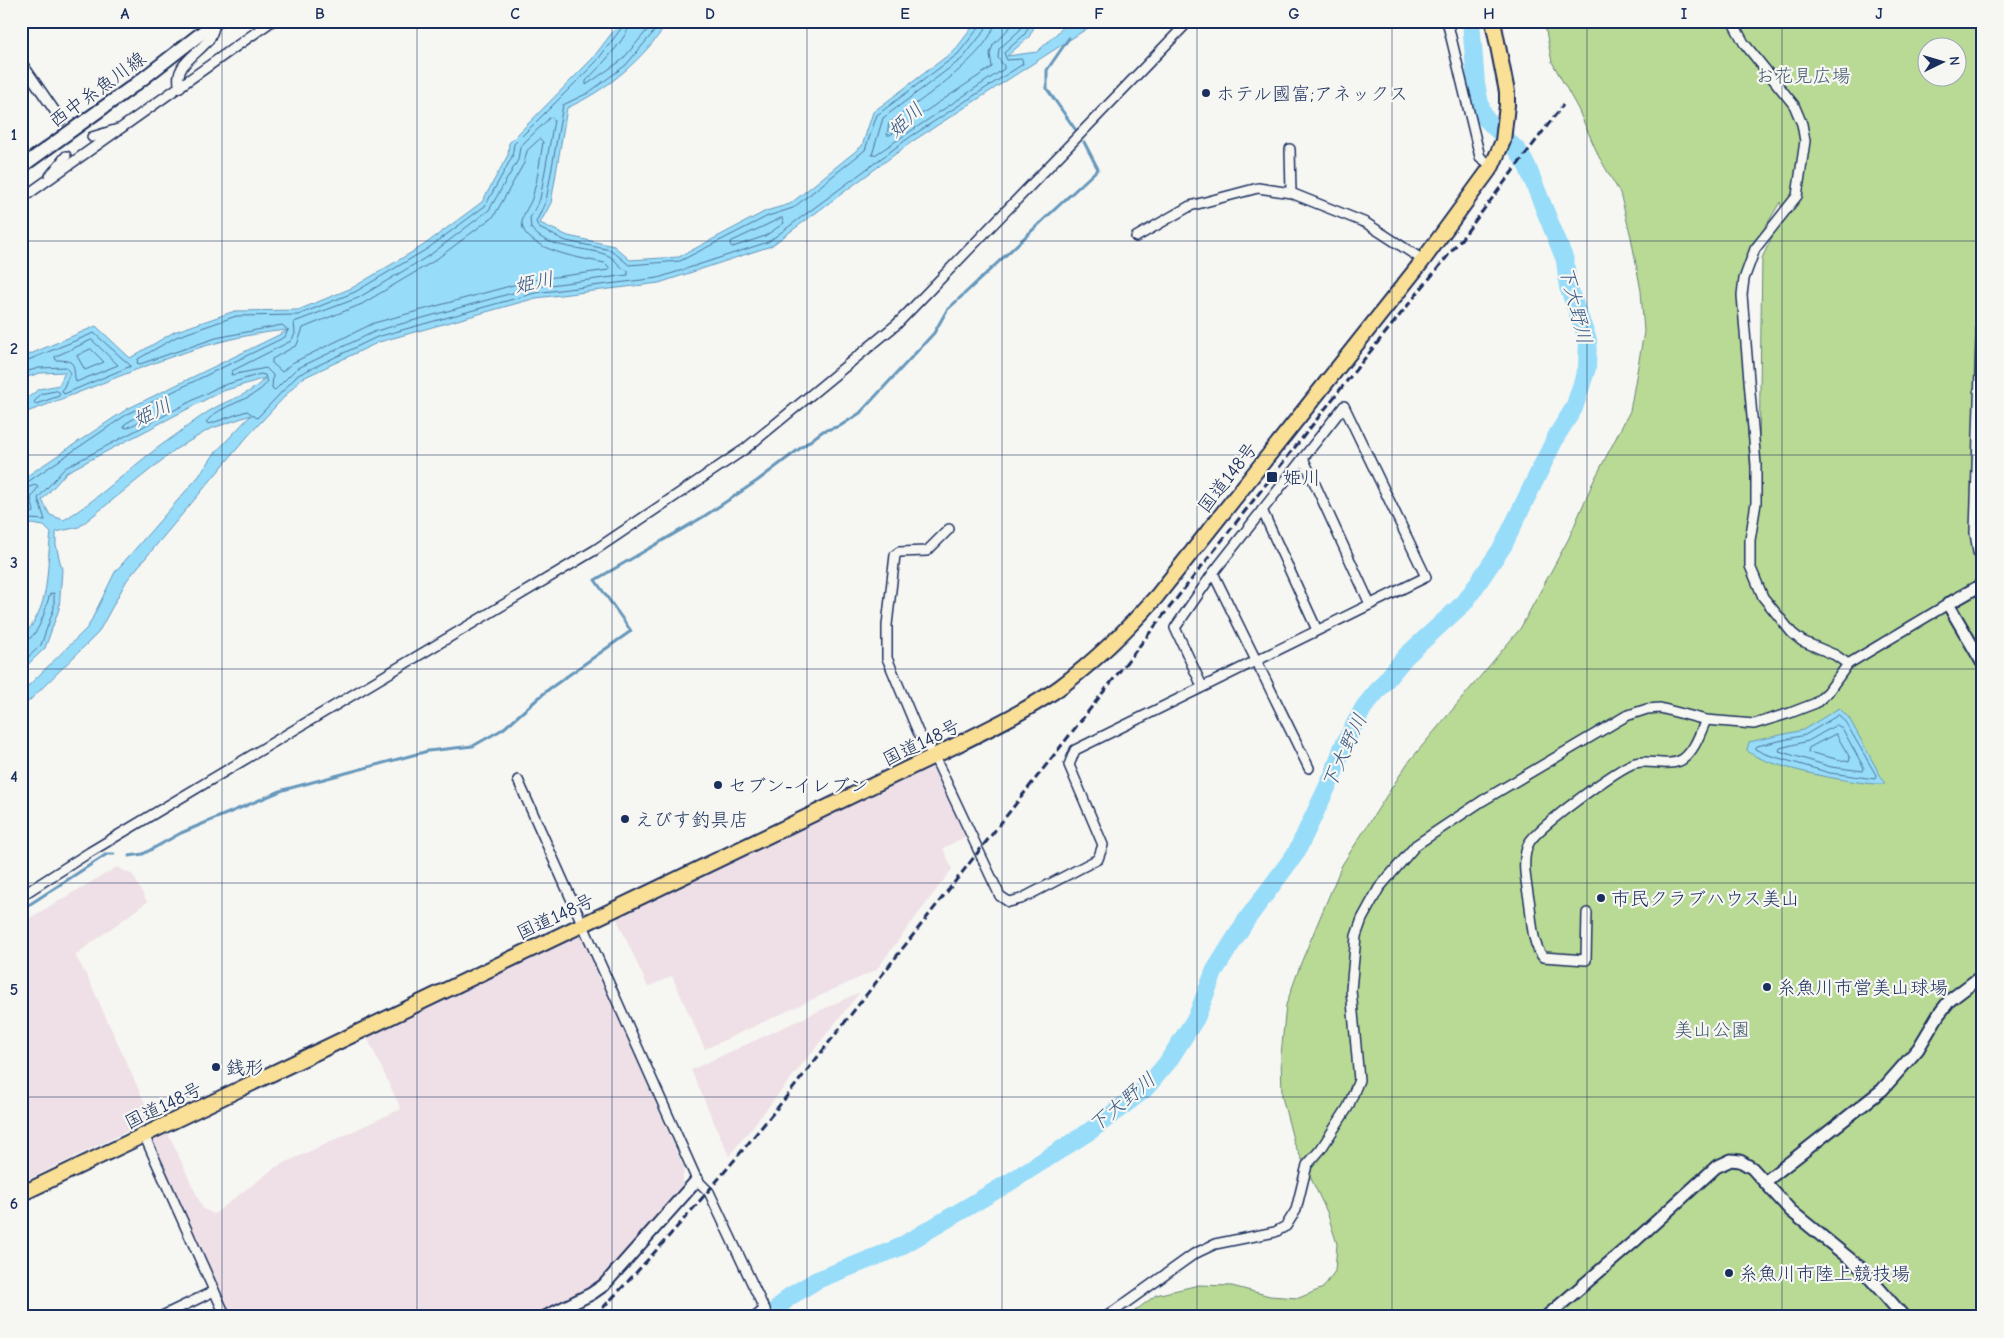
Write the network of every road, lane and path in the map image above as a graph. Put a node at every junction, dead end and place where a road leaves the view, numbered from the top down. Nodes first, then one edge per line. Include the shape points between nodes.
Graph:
1 (272, 21) edge
2 (1189, 21) edge
3 (1447, 21) edge
4 (1493, 21) edge
5 (1732, 21) edge
6 (216, 22) edge
7 (21, 62) edge
8 (180, 87) junction
9 (61, 120) dead end
10 (123, 128) junction
11 (92, 137) dead end
12 (1290, 149) dead end
13 (66, 156) dead end
14 (1492, 166) junction
15 (21, 167) edge
16 (48, 181) junction
17 (1291, 193) junction
18 (21, 199) edge
19 (1136, 237) dead end
20 (1423, 260) junction
21 (1982, 307) edge
22 (1303, 458) junction
23 (1262, 510) junction
24 (949, 529) dead end
25 (1983, 561) edge
26 (1213, 573) junction
27 (1983, 584) edge
28 (1370, 604) junction
29 (1948, 604) junction
30 (1317, 630) junction
31 (1256, 663) junction
32 (1848, 664) junction
33 (1983, 664) edge
34 (1202, 686) junction
35 (1706, 720) junction
36 (934, 756) junction
37 (1309, 768) dead end
38 (518, 780) dead end
39 (21, 896) edge
40 (1587, 913) dead end
41 (584, 923) junction
42 (1983, 975) edge
43 (144, 1135) junction
44 (697, 1180) junction
45 (1766, 1181) junction
46 (21, 1194) edge
47 (214, 1291) junction
48 (766, 1313) edge
49 (160, 1317) edge
50 (226, 1317) edge
51 (545, 1317) edge
52 (755, 1317) edge
53 (1106, 1317) edge
54 (1546, 1317) edge
55 (1904, 1317) edge

1 - 8 street
2 - 39 street via 897,324 745,449 595,550
3 - 14 street via 1480,157
4 - 14 highway, 国道148号 via 1507,92 1506,127
5 - 32 street via 1744,43 1794,105 1805,141 1797,196 1755,249 1744,279 1742,295 1756,465 1750,566 1763,597 1792,634
6 - 8 street via 210,38 178,72
6 - 15 main road, 西中糸魚川線
7 - 9 street
8 - 10 street
10 - 11 street
10 - 16 street
12 - 17 street
13 - 16 street
14 - 20 highway, 国道148号
16 - 18 street
17 - 19 street via 1258,188 1201,202
17 - 20 street via 1366,224
20 - 36 highway, 国道148号 via 1133,623 1057,688 1026,708
21 - 25 street via 1975,533
22 - 23 street
22 - 28 street
22 - 28 street via 1344,406 1426,577
23 - 26 street
23 - 30 street
24 - 36 street via 927,551 895,555 887,625 887,658 918,732
26 - 31 street
26 - 34 street via 1175,628
27 - 29 street
28 - 30 street
29 - 32 street
29 - 33 street
30 - 31 street
31 - 34 street
31 - 37 street
32 - 35 street via 1816,703 1790,714 1754,724
34 - 36 street via 1076,750 1069,764 1103,845 1098,859 1021,899 1009,902 1000,896
35 - 40 street via 1692,750 1682,760 1635,762 1586,795 1532,838 1526,858 1526,878 1536,944 1543,957 1586,960
35 - 53 street via 1660,708 1626,716 1482,801 1416,845 1379,888 1356,936 1351,990 1359,1080 1348,1108 1307,1164 1296,1210 1286,1226 1275,1232 1215,1244 1194,1254
36 - 41 highway, 国道148号
38 - 41 street
41 - 43 highway, 国道148号
41 - 44 street
42 - 45 street via 1950,1000 1918,1049 1882,1090
43 - 46 highway, 国道148号
43 - 47 street
44 - 48 street via 709,1192
44 - 51 street via 604,1285
45 - 54 street via 1740,1161 1721,1163
45 - 55 street via 1798,1217 1861,1268
47 - 49 street
47 - 50 street
48 - 52 street

